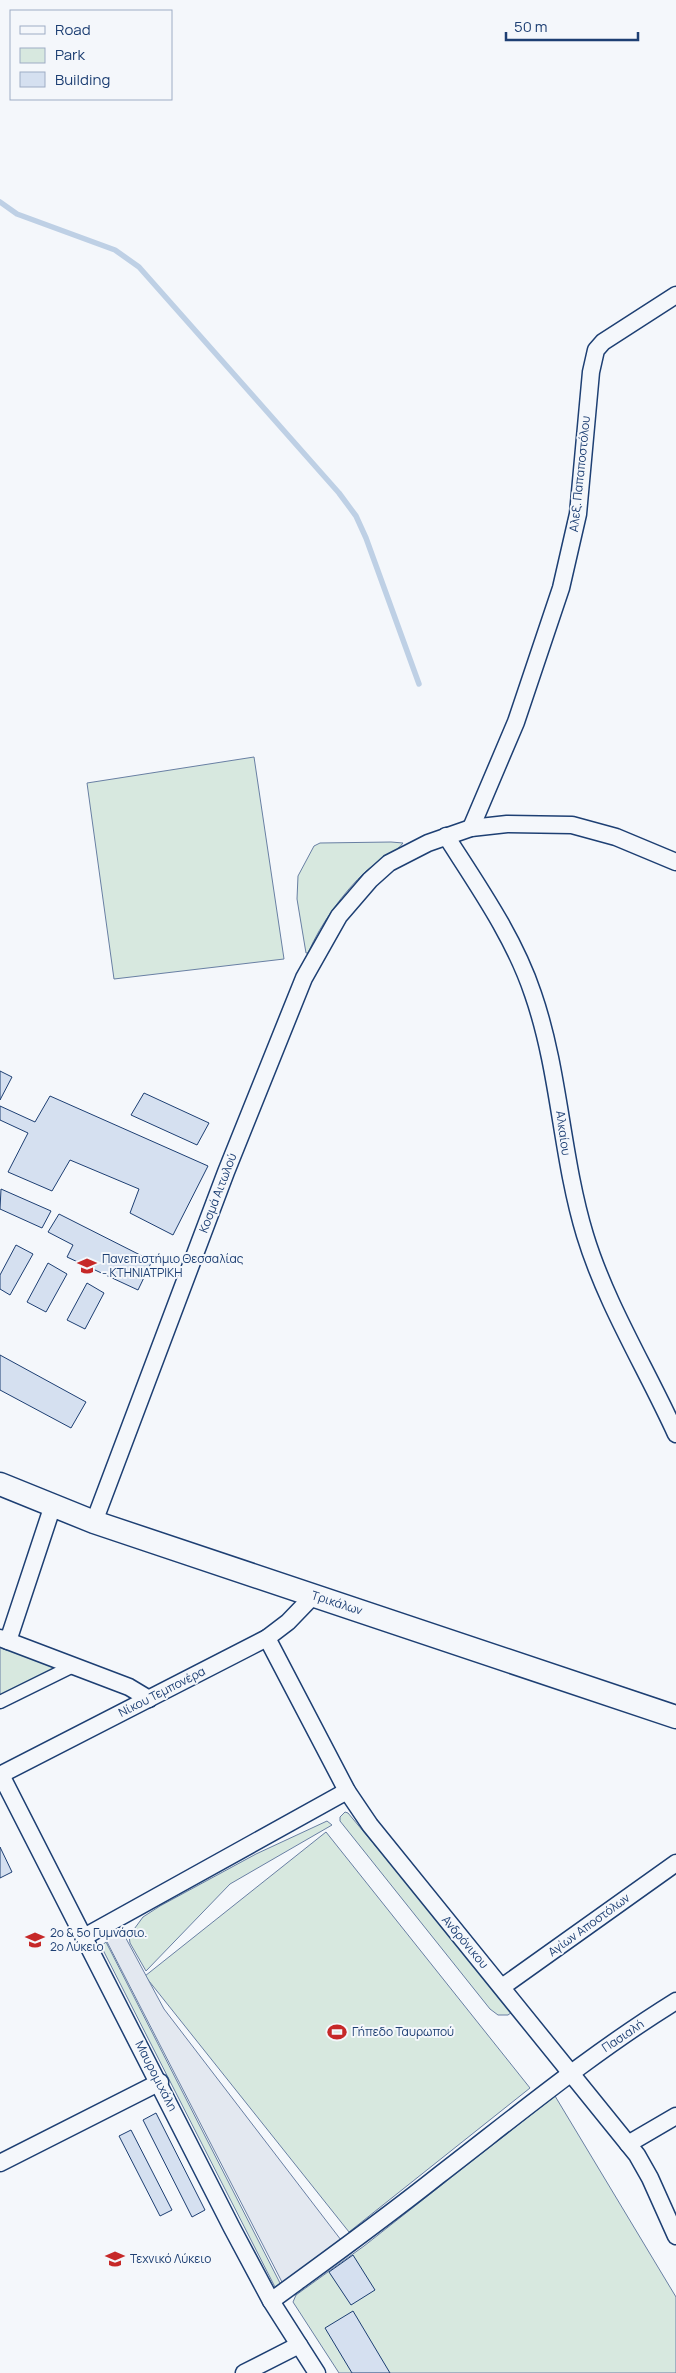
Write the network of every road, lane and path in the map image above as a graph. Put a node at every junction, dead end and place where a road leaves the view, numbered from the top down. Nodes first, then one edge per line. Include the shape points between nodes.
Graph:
1 (676, 295) edge
2 (471, 828) junction
3 (446, 836) junction
4 (676, 862) edge
5 (676, 1434) edge
6 (0, 1484) edge
7 (53, 1505) junction
8 (94, 1522) junction
9 (314, 1595) junction
10 (267, 1638) junction
11 (4, 1640) edge
12 (74, 1665) junction
13 (149, 1699) junction
14 (0, 1702) edge
15 (676, 1717) edge
16 (0, 1775) edge
17 (347, 1791) junction
18 (676, 1862) edge
19 (84, 1937) junction
20 (502, 1987) junction
21 (676, 2001) edge
22 (572, 2072) junction
23 (160, 2082) junction
24 (676, 2116) edge
25 (628, 2144) junction
26 (0, 2163) edge
27 (675, 2233) edge
28 (271, 2301) junction
29 (299, 2345) junction
30 (244, 2373) edge
31 (316, 2373) edge

1 - 2 street, Αλεξ. Παπαποστόλου via 611,335 596,350 588,398 578,514 561,588 516,722
2 - 3 street, Κοσμά Αιτωλού
2 - 4 street, Κοσμά Αιτωλού via 531,823 572,825 616,837
3 - 5 street, Αλκαίου via 491,907 526,974 549,1056 574,1196 585,1236 611,1301
3 - 8 street, Κοσμά Αιτωλού via 389,863 370,880 339,916 304,978 222,1181
6 - 7 main road, Τρικάλων
7 - 8 main road, Τρικάλων
7 - 11 street
8 - 9 main road, Τρικάλων
9 - 10 street, Νίκου Τεμπονέρα
9 - 15 main road, Τρικάλων
10 - 13 street, Νίκου Τεμπονέρα
10 - 17 street, Ανδρόνικου
11 - 12 street
12 - 13 street via 134,1689
12 - 14 street
13 - 16 street, Νίκου Τεμπονέρα
16 - 19 street, Μαυρομιχάλη
17 - 19 street
17 - 20 street, Ανδρόνικου via 385,1847
18 - 20 street, Αγίων Αποστόλων
19 - 23 street, Μαυρομιχάλη
20 - 22 street, Ανδρόνικου
21 - 22 street, Πασιαλή via 627,2031
22 - 25 street, Ανδρόνικου
22 - 28 street, Πασιαλή via 408,2200
23 - 26 street
23 - 28 street, Μαυρομιχάλη
24 - 25 street
25 - 27 street, Ανδρόνικου via 650,2178
28 - 29 street, Μαυρομιχάλη
29 - 30 street
29 - 31 street, Μαυρομιχάλη

